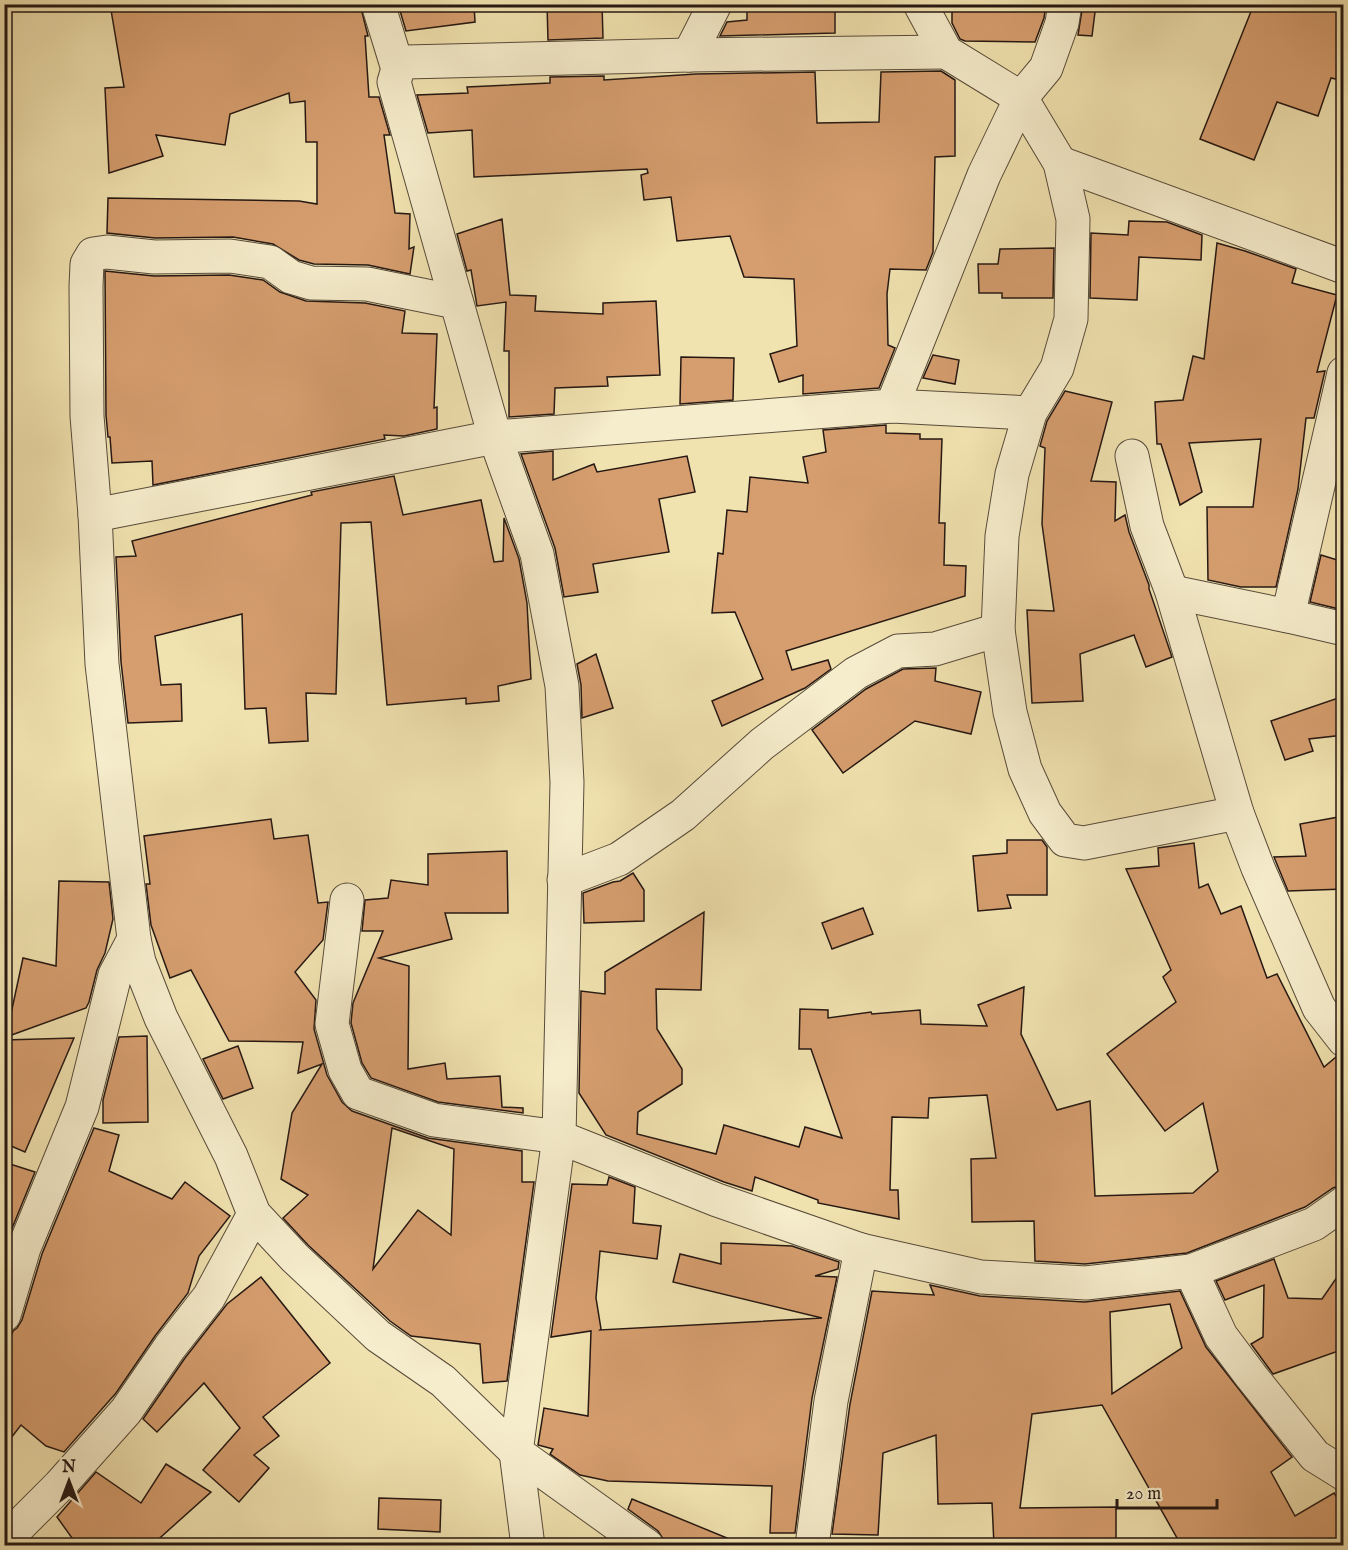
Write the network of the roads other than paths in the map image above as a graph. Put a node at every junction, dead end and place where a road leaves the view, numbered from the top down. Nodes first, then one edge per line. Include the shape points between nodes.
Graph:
1 (378, 4) edge
2 (715, 4) edge
3 (920, 4) edge
4 (1065, 4) edge
5 (946, 52) junction
6 (689, 55) junction
7 (398, 69) junction
8 (1021, 98) junction
9 (1060, 163) junction
10 (1344, 267) edge
11 (456, 302) junction
12 (1344, 373) edge
13 (892, 406) junction
14 (1030, 413) junction
15 (495, 437) junction
16 (1132, 456) dead end
17 (95, 515) junction
18 (1172, 592) junction
19 (1288, 616) junction
20 (1344, 629) edge
21 (998, 630) junction
22 (1237, 813) junction
23 (564, 880) junction
24 (347, 900) dead end
25 (134, 939) junction
26 (1344, 1040) edge
27 (559, 1137) junction
28 (1344, 1203) edge
29 (254, 1214) junction
30 (861, 1250) junction
31 (1191, 1271) junction
32 (4, 1315) edge
33 (516, 1452) junction
34 (1344, 1474) edge
35 (4, 1541) edge
36 (528, 1545) edge
37 (647, 1545) edge
38 (812, 1545) edge

1 - 7 street
2 - 6 street
3 - 5 street
4 - 8 street via 1046,68
5 - 6 street
5 - 8 street
6 - 7 street via 406,62
7 - 11 street via 394,81
8 - 9 street
8 - 13 street via 984,175
9 - 10 street
9 - 14 street via 1073,219 1071,319 1057,368
11 - 15 street
11 - 17 street via 367,284 311,283 291,277 270,262 230,256 93,254 87,264 86,297 87,416
12 - 19 street
13 - 14 street
13 - 15 street
14 - 21 street via 1012,474 1002,536
15 - 17 street
15 - 23 street via 537,554 562,686 567,782
16 - 18 street via 1146,526
17 - 25 street via 102,664
18 - 19 street
18 - 22 street
19 - 20 street
21 - 22 street via 1010,712 1025,770 1045,813 1065,840 1084,843
21 - 23 street via 935,649 898,651 856,673 762,744 683,815 619,860
22 - 26 street via 1319,1008
23 - 27 street
24 - 27 street via 332,1024 345,1070 358,1093 434,1120
25 - 29 street via 161,1018 231,1156
25 - 32 street via 115,975 82,1107 24,1248
27 - 30 street via 717,1200
27 - 33 street
28 - 31 street via 1314,1224
29 - 33 street via 378,1336 443,1381
29 - 35 street via 209,1297 126,1412
30 - 31 street via 981,1277 1086,1283
30 - 38 street via 831,1401
31 - 34 street via 1221,1336 1251,1376 1315,1456
33 - 36 street
33 - 37 street

